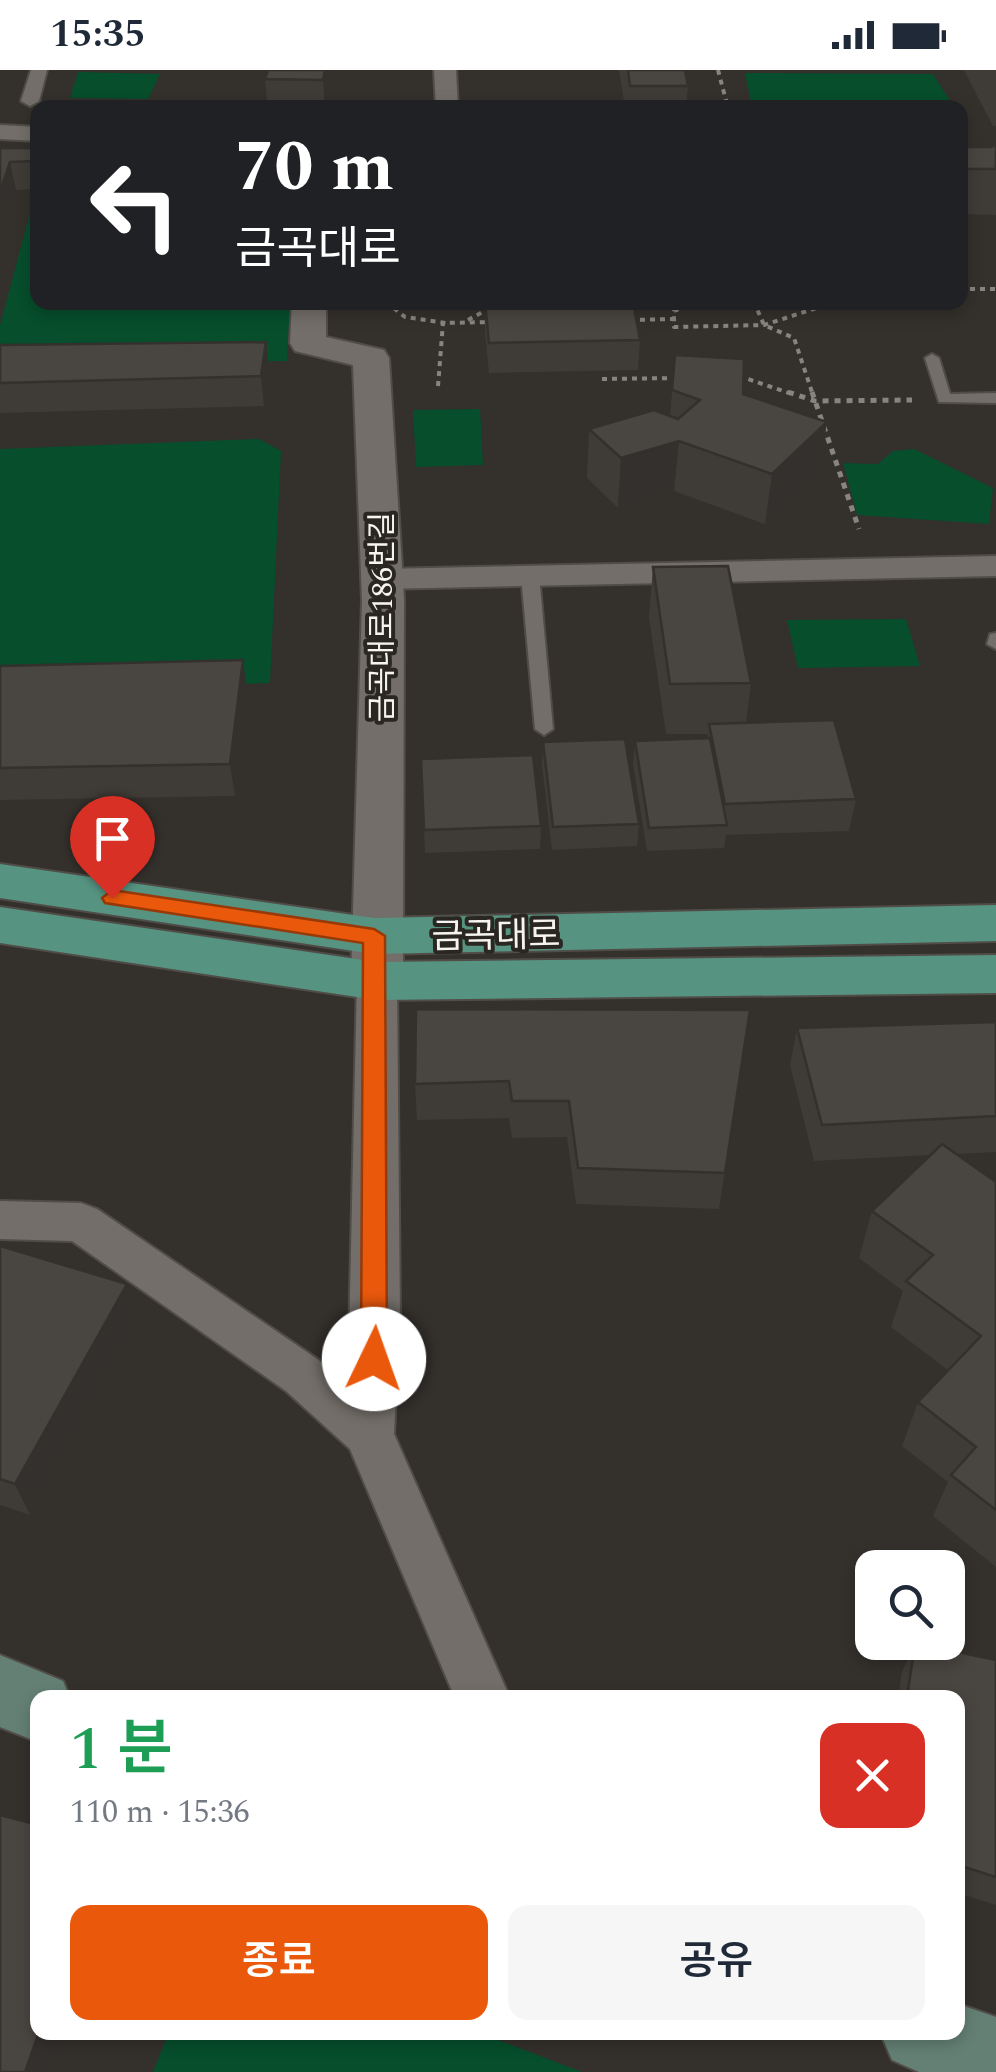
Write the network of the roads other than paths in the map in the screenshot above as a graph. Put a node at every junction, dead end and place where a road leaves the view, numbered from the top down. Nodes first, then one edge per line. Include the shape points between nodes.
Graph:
1 (39, 70) edge
2 (444, 70) edge
3 (30, 100) edge
4 (447, 100) edge
5 (0, 132) edge
6 (30, 134) edge
7 (310, 310) edge
8 (932, 358) dead end
9 (996, 398) edge
10 (996, 566) edge
11 (530, 575) junction
12 (382, 578) junction
13 (544, 730) dead end
14 (0, 881) edge
15 (996, 923) edge
16 (0, 925) edge
17 (376, 959) junction
18 (996, 974) edge
19 (0, 1220) edge
20 (369, 1434) junction
21 (480, 1690) edge
22 (0, 1691) edge
23 (30, 1703) edge
24 (943, 2040) edge
25 (996, 2058) edge

1 - 3 street
2 - 4 street
5 - 6 street
7 - 12 street, 금곡대로186번길 via 308,343 371,358
8 - 9 lane via 944,399
10 - 11 street
11 - 12 street
11 - 13 lane
12 - 17 street, 금곡대로186번길
14 - 17 main road, 금곡대로
15 - 17 main road, 금곡대로
16 - 17 main road, 금곡대로
17 - 18 main road, 금곡대로
17 - 20 street via 376,1321
19 - 20 street via 81,1222 303,1376
20 - 21 street
22 - 23 main road
24 - 25 main road

